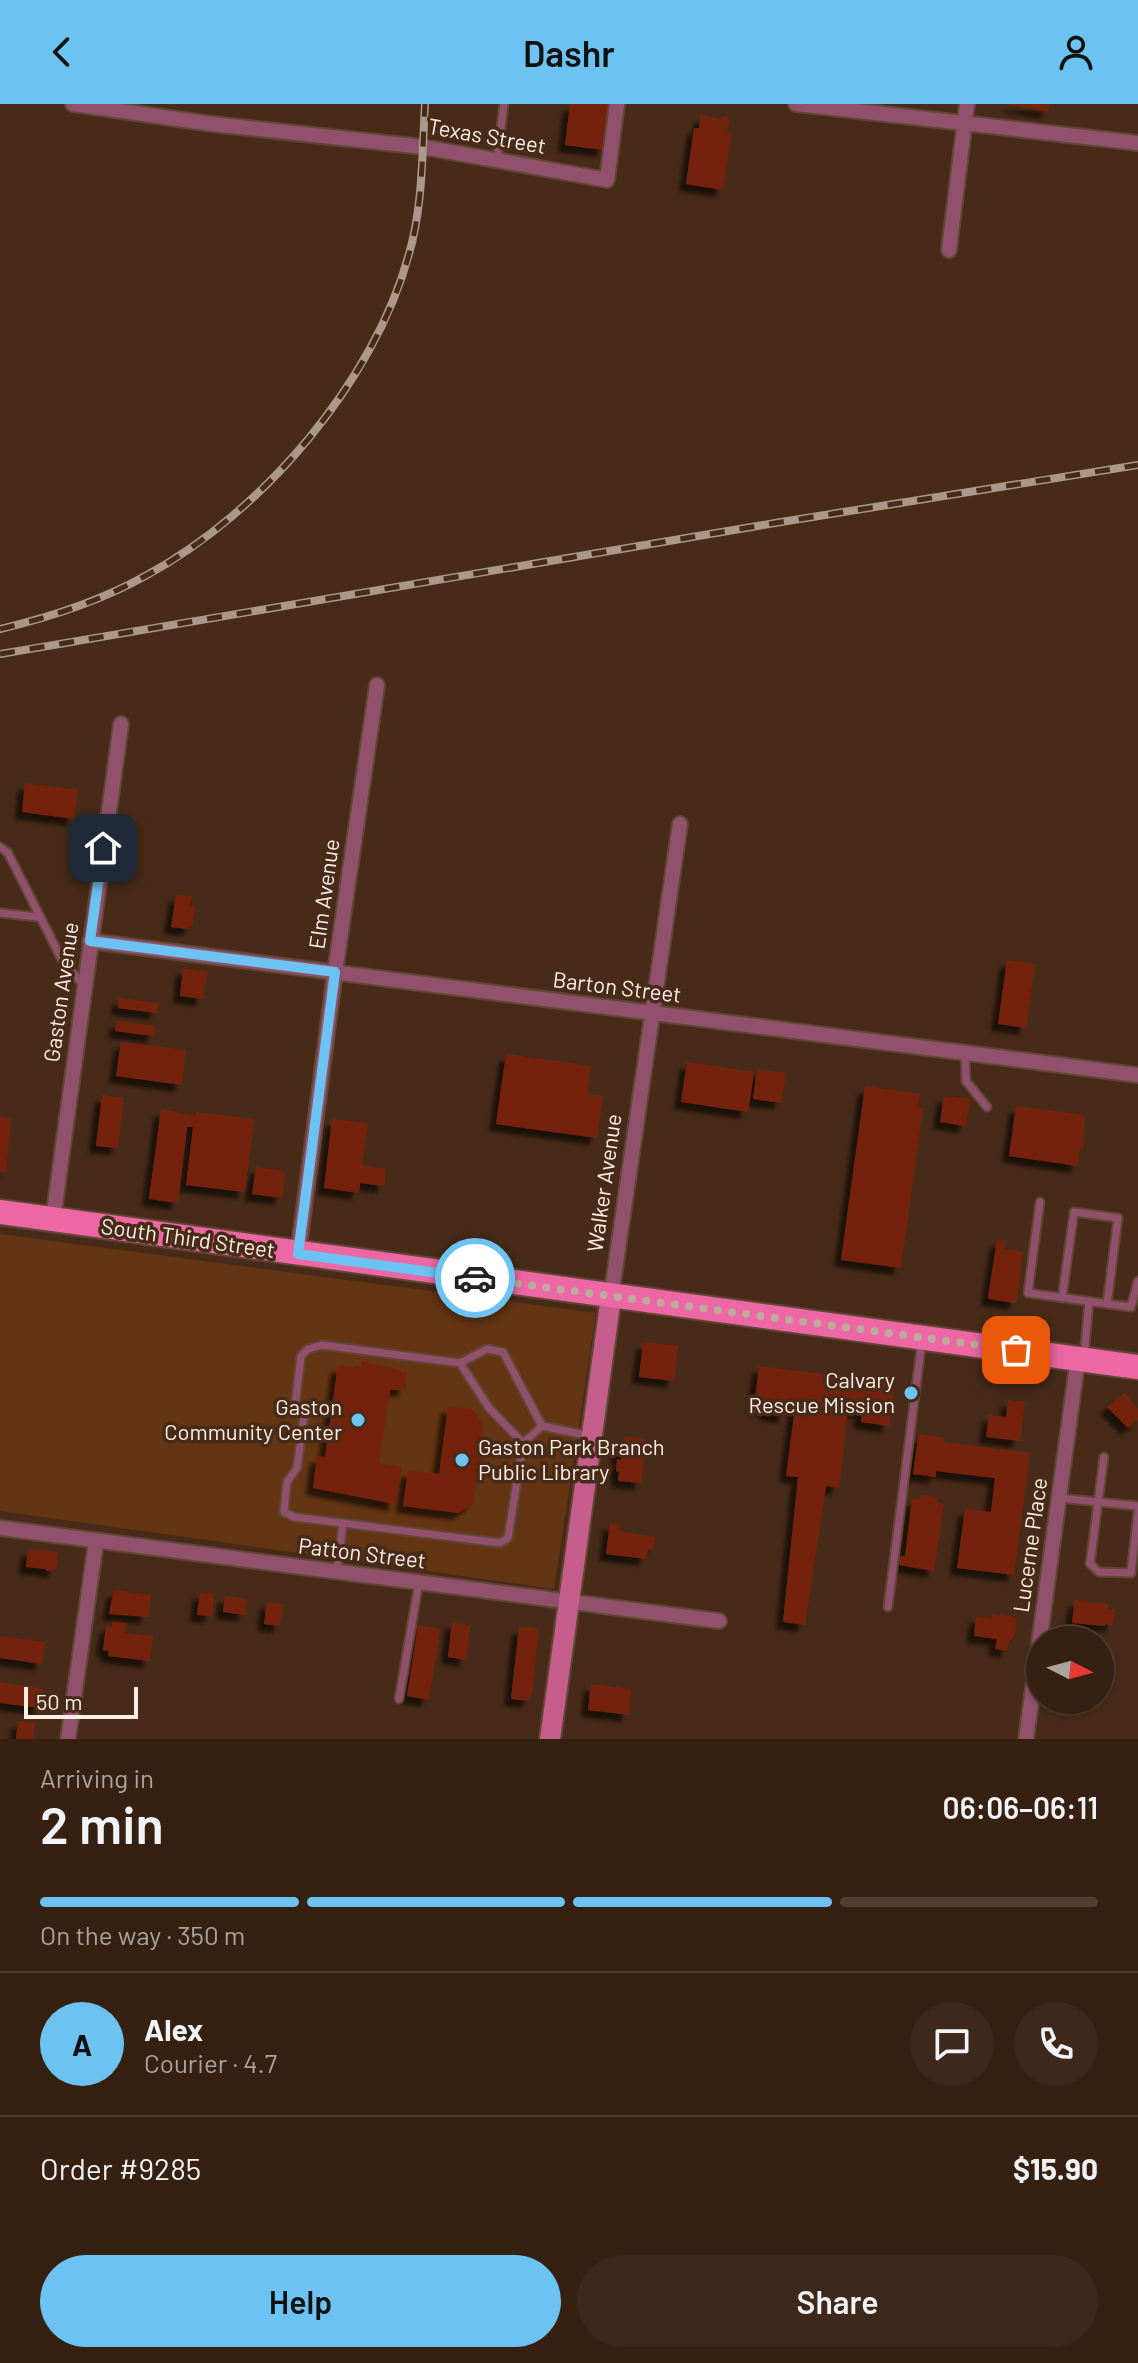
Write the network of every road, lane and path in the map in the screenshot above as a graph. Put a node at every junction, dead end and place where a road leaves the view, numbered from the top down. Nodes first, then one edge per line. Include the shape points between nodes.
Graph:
1 (73, 104) edge
2 (504, 104) edge
3 (617, 104) edge
4 (796, 104) edge
5 (967, 104) edge
6 (964, 124) junction
7 (1138, 143) edge
8 (497, 160) junction
9 (949, 250) dead end
10 (377, 685) dead end
11 (121, 724) dead end
12 (680, 824) dead end
13 (0, 847) edge
14 (0, 913) edge
15 (38, 917) junction
16 (90, 941) junction
17 (335, 972) junction
18 (84, 986) junction
19 (653, 1014) junction
20 (965, 1054) junction
21 (1138, 1075) edge
22 (987, 1107) dead end
23 (1040, 1202) dead end
24 (0, 1212) edge
25 (53, 1219) junction
26 (298, 1254) junction
27 (1138, 1281) edge
28 (611, 1297) junction
29 (1062, 1298) junction
30 (1089, 1302) junction
31 (1107, 1304) junction
32 (923, 1338) junction
33 (1081, 1358) junction
34 (460, 1363) junction
35 (1138, 1367) edge
36 (542, 1426) junction
37 (592, 1436) junction
38 (523, 1443) junction
39 (1104, 1457) dead end
40 (1059, 1498) junction
41 (1098, 1503) junction
42 (1138, 1506) edge
43 (1138, 1512) edge
44 (343, 1523) junction
45 (0, 1528) edge
46 (96, 1542) junction
47 (337, 1572) junction
48 (419, 1582) junction
49 (569, 1601) junction
50 (888, 1607) dead end
51 (719, 1621) dead end
52 (399, 1699) dead end
53 (68, 1739) edge
54 (550, 1739) edge
55 (1026, 1739) edge

1 - 8 street, Texas Street
2 - 8 lane
3 - 8 street, Texas Street via 607,180
4 - 6 street
5 - 6 street
6 - 7 street
6 - 9 street
10 - 17 street, Elm Avenue
11 - 16 street, Gaston Avenue
12 - 19 street, Walker Avenue
13 - 15 lane via 8,853
14 - 15 lane
15 - 18 lane
16 - 17 street, Barton Street
16 - 18 street, Gaston Avenue
17 - 19 street, Barton Street
17 - 26 street, Elm Avenue
18 - 25 street, Gaston Avenue
19 - 20 street, Barton Street
19 - 28 street, Walker Avenue
20 - 21 street, Barton Street
20 - 22 lane via 966,1081
23 - 29 lane via 1028,1293
24 - 25 main road, South Third Street
25 - 26 main road, South Third Street
26 - 28 main road, South Third Street
27 - 31 lane via 1131,1307
28 - 32 main road, South Third Street
28 - 37 street, Walker Avenue
29 - 30 lane
29 - 31 lane via 1074,1212 1118,1218
30 - 31 lane
30 - 33 lane
32 - 33 main road, South Third Street
32 - 50 lane
33 - 35 main road, South Third Street
33 - 40 street, Lucerne Place
34 - 36 lane via 487,1349 503,1352
34 - 38 lane via 489,1408
34 - 44 lane via 322,1345 301,1356 295,1407 304,1416 284,1512
36 - 37 lane
36 - 38 lane
37 - 49 street, Walker Avenue
38 - 44 lane via 508,1538 500,1543
39 - 41 lane
40 - 41 lane
40 - 55 street, Lucerne Place
41 - 42 lane
41 - 43 lane via 1090,1564 1099,1572 1131,1573
44 - 47 lane
45 - 46 street, Patton Street
46 - 47 street, Patton Street
46 - 53 street
47 - 48 street, Patton Street
48 - 49 street, Patton Street
48 - 52 lane
49 - 51 street, Patton Street
49 - 54 street, Walker Avenue

